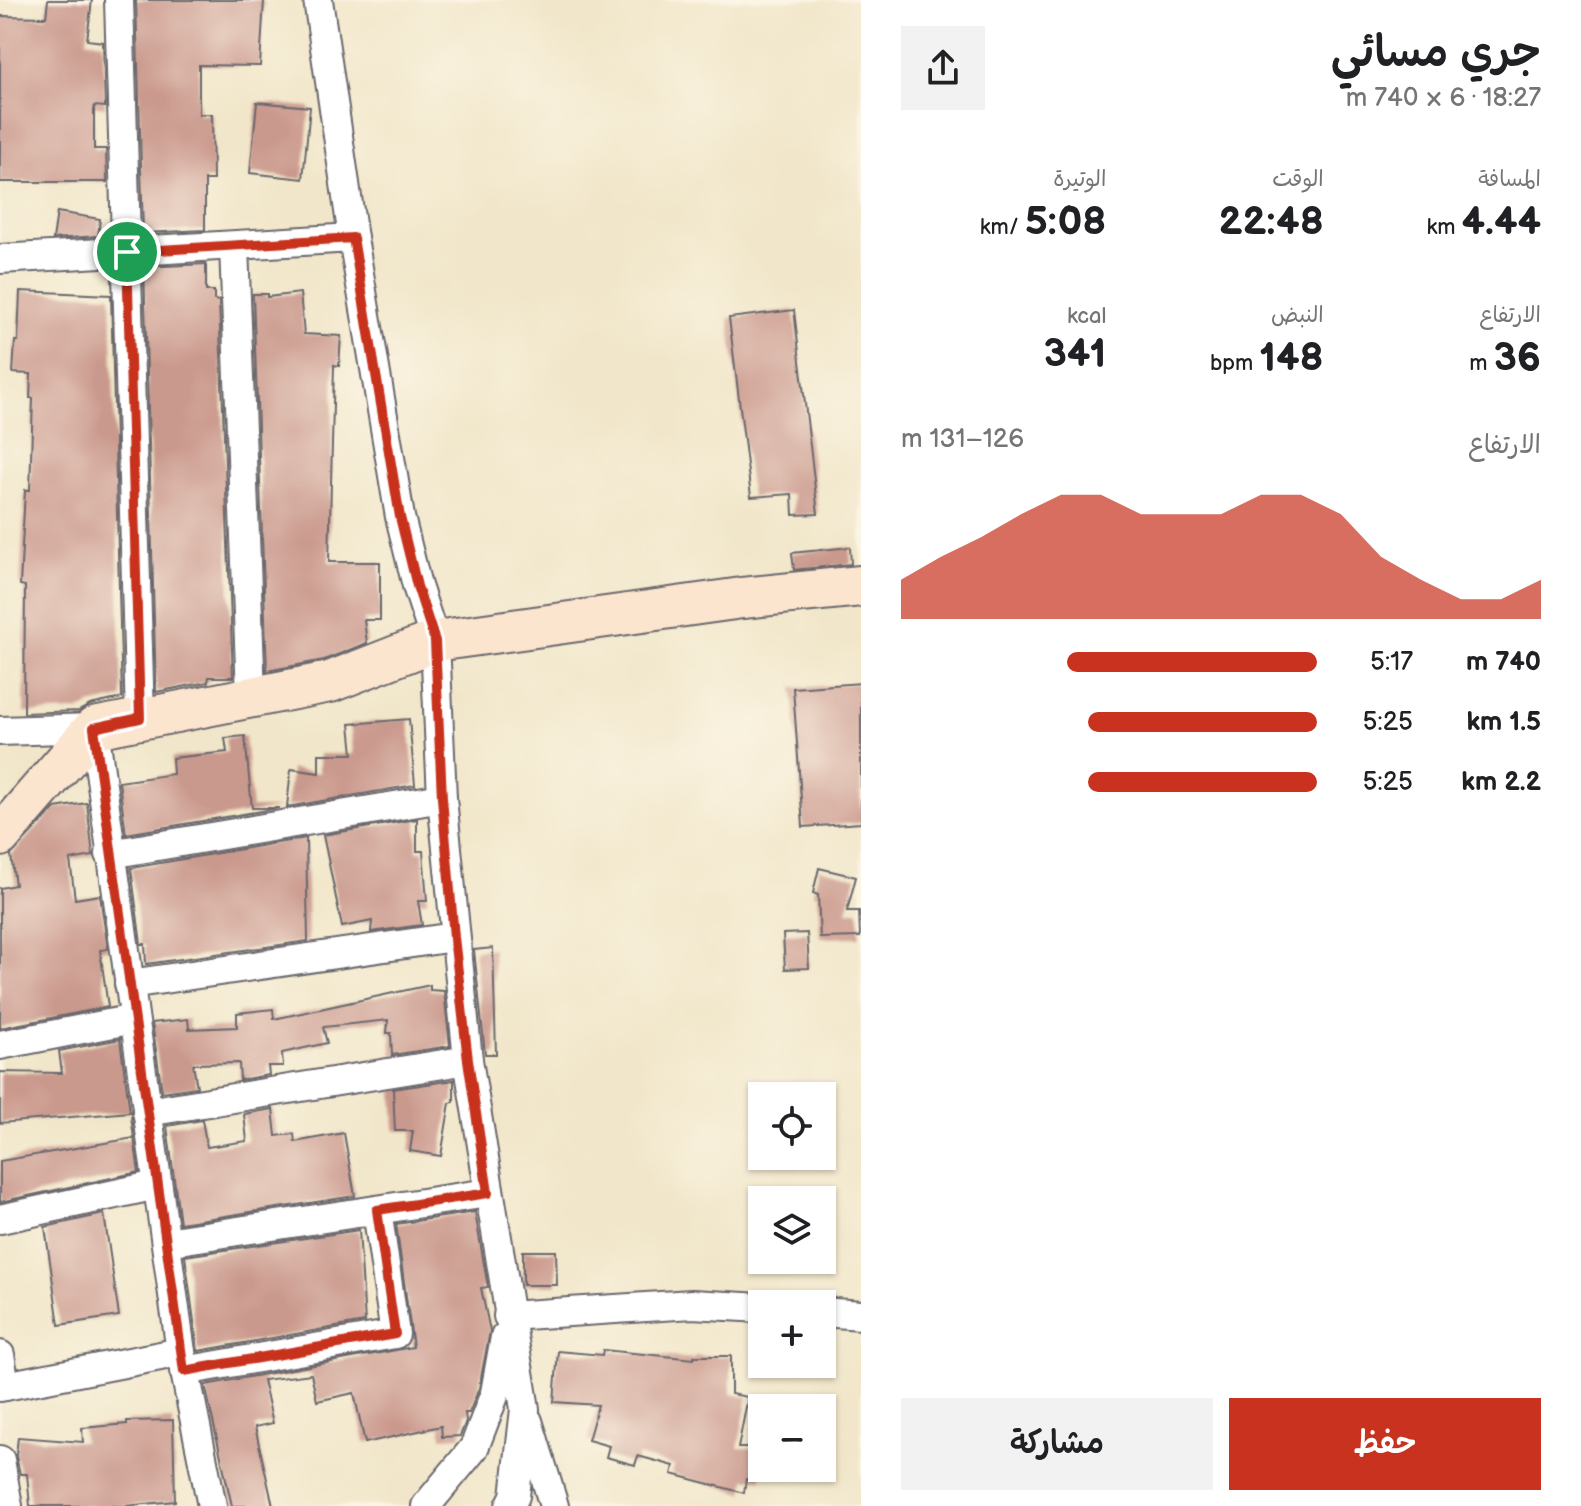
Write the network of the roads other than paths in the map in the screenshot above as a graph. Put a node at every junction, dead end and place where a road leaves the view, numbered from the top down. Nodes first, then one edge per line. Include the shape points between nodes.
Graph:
1 (119, 0) edge
2 (318, 0) edge
3 (353, 238) junction
4 (234, 246) junction
5 (127, 252) junction
6 (0, 259) edge
7 (861, 586) edge
8 (435, 641) junction
9 (251, 695) junction
10 (140, 718) junction
11 (94, 728) junction
12 (0, 731) edge
13 (442, 798) junction
14 (0, 836) edge
15 (110, 854) junction
16 (454, 937) junction
17 (129, 984) junction
18 (134, 1019) junction
19 (0, 1045) edge
20 (468, 1060) junction
21 (147, 1112) junction
22 (157, 1185) junction
23 (488, 1193) junction
24 (377, 1210) junction
25 (0, 1219) edge
26 (166, 1242) junction
27 (748, 1307) edge
28 (836, 1313) edge
29 (861, 1315) edge
30 (508, 1316) junction
31 (0, 1355) edge
32 (182, 1362) junction
33 (2, 1386) edge
34 (525, 1409) junction
35 (0, 1460) edge
36 (8, 1506) edge
37 (212, 1506) edge
38 (426, 1506) edge
39 (510, 1506) edge
40 (554, 1506) edge

1 - 5 street
2 - 3 street
3 - 4 street
3 - 8 street via 400,517
4 - 5 street
4 - 9 street
5 - 6 street
5 - 10 street
7 - 8 street
8 - 9 street via 330,682
8 - 13 street
9 - 10 street
10 - 11 street
11 - 12 street
11 - 14 street
11 - 15 street
13 - 15 street
13 - 16 street
15 - 17 street
16 - 17 street
16 - 20 street
17 - 18 street
18 - 19 street
18 - 21 street
20 - 21 street
20 - 23 street
21 - 22 street
22 - 25 street
22 - 26 street
23 - 24 street
23 - 30 street
24 - 26 street
24 - 32 street via 395,1334
26 - 32 street
27 - 30 street via 692,1304
28 - 29 street
30 - 34 street
30 - 38 street via 495,1393 474,1448
31 - 33 street
32 - 33 street
32 - 37 street
34 - 39 street
34 - 40 street
35 - 36 street

